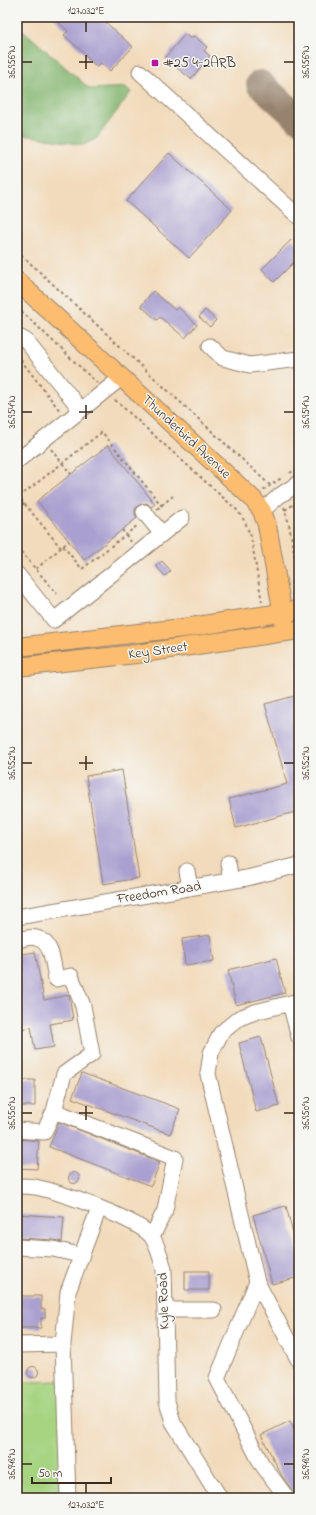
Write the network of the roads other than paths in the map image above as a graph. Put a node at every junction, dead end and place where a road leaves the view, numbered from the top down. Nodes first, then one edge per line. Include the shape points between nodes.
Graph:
1 (140, 72) dead end
2 (299, 217) edge
3 (17, 281) edge
4 (17, 338) edge
5 (210, 346) dead end
6 (299, 358) edge
7 (121, 378) junction
8 (81, 410) junction
9 (17, 461) edge
10 (299, 483) edge
11 (262, 511) junction
12 (146, 514) road end
13 (182, 518) dead end
14 (161, 540) junction
15 (17, 574) edge
16 (291, 611) edge
17 (292, 631) edge
18 (17, 647) edge
19 (17, 667) edge
20 (228, 863) dead end
21 (299, 865) edge
22 (187, 871) dead end
23 (231, 881) junction
24 (190, 888) junction
25 (17, 917) edge
26 (17, 940) edge
27 (295, 1002) edge
28 (299, 1037) edge
29 (54, 1111) junction
30 (17, 1130) edge
31 (17, 1186) edge
32 (99, 1208) junction
33 (152, 1237) junction
34 (17, 1247) edge
35 (80, 1255) junction
36 (257, 1282) junction
37 (165, 1310) junction
38 (214, 1310) dead end
39 (64, 1344) junction
40 (17, 1345) edge
41 (299, 1361) edge
42 (217, 1497) edge
43 (68, 1498) edge
44 (287, 1498) edge

1 - 2 street
3 - 7 main road, Thunderbird Avenue
4 - 8 street via 26,341
5 - 6 street via 223,358 250,366
7 - 8 street
7 - 11 main road, Thunderbird Avenue via 253,499
8 - 9 street
10 - 11 street
11 - 16 main road, Thunderbird Avenue
12 - 14 street
13 - 14 street
14 - 15 street via 140,552 54,620
16 - 17 main road, Thunderbird Avenue
16 - 18 main road, Key Street via 191,627
17 - 19 main road, Key Street via 136,654
20 - 23 street
21 - 23 street, Freedom Road
22 - 24 street
23 - 24 street, Freedom Road
24 - 25 street, Freedom Road
26 - 29 street via 35,937 44,941 49,946 56,979 71,976 83,1006 92,1054 64,1074
27 - 28 street
27 - 36 street via 239,1018 221,1032 211,1053 208,1074
29 - 30 street via 44,1132
29 - 33 street via 175,1158 165,1210
31 - 32 street, Kyle Road via 34,1187
32 - 33 street, Kyle Road via 135,1223
32 - 35 street
33 - 37 street, Kyle Road via 164,1269
34 - 35 street via 52,1249
35 - 39 street via 68,1292
36 - 41 street
36 - 44 street via 216,1378 261,1463
37 - 38 street
37 - 42 street, Kyle Road via 167,1401 173,1422
39 - 40 street
39 - 43 street

